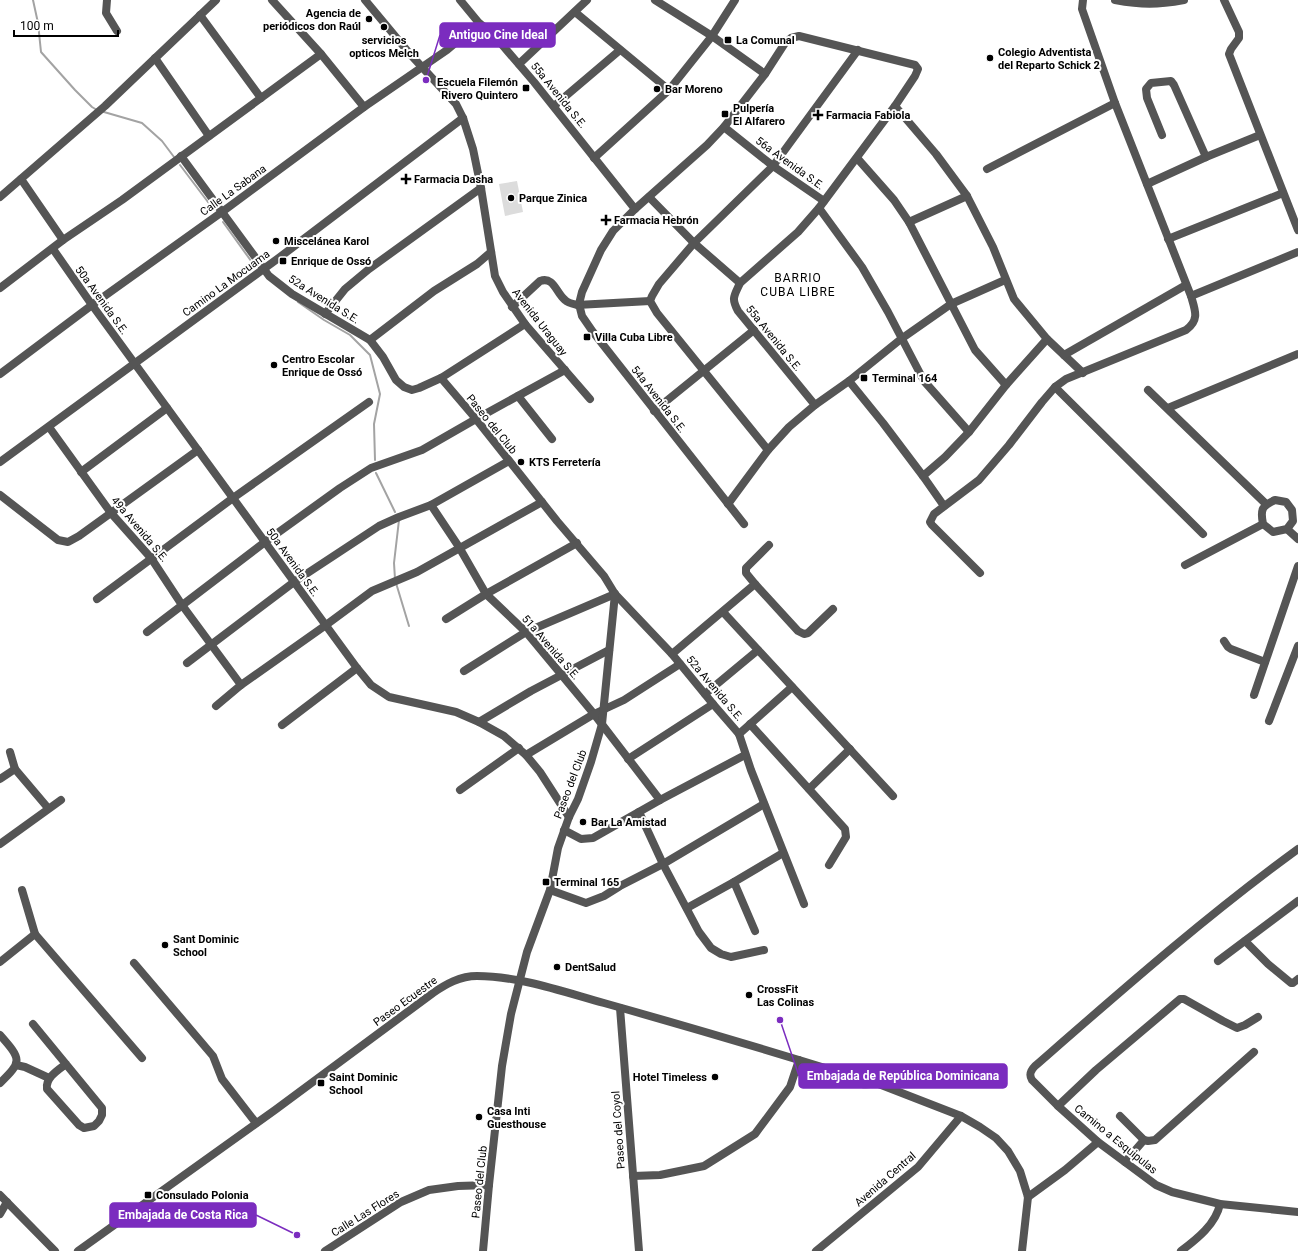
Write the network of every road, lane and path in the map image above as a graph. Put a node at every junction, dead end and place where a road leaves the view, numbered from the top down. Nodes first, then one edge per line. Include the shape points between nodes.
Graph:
1 (107, 0) edge
2 (216, 0) edge
3 (272, 0) edge
4 (365, 0) edge
5 (460, 0) edge
6 (587, 0) edge
7 (735, 0) edge
8 (1083, 0) edge
9 (1115, 0) edge
10 (1184, 0) edge
11 (1224, 0) edge
12 (657, 1) edge
13 (575, 12) junction
14 (200, 15) junction
15 (479, 23) junction
16 (118, 31) dead end
17 (712, 36) junction
18 (620, 50) junction
19 (858, 50) junction
20 (321, 54) junction
21 (155, 58) junction
22 (519, 64) junction
23 (423, 67) junction
24 (766, 74) junction
25 (669, 90) junction
26 (261, 98) junction
27 (1115, 103) junction
28 (554, 106) junction
29 (895, 106) junction
30 (364, 107) junction
31 (463, 118) junction
32 (724, 127) junction
33 (1162, 135) dead end
34 (1260, 135) junction
35 (209, 136) junction
36 (181, 156) junction
37 (1206, 157) junction
38 (594, 158) junction
39 (857, 158) junction
40 (773, 166) junction
41 (986, 170) dead end
42 (21, 179) junction
43 (1147, 184) junction
44 (481, 188) junction
45 (1283, 192) junction
46 (967, 196) junction
47 (0, 197) edge
48 (649, 197) junction
49 (824, 201) junction
50 (819, 208) junction
51 (635, 209) junction
52 (222, 212) junction
53 (909, 222) junction
54 (1298, 230) edge
55 (1168, 239) junction
56 (63, 240) junction
57 (694, 243) junction
58 (53, 249) junction
59 (491, 252) junction
60 (1298, 252) edge
61 (264, 269) junction
62 (1005, 280) junction
63 (740, 283) junction
64 (1186, 285) junction
65 (0, 288) edge
66 (1191, 296) junction
67 (650, 301) junction
68 (579, 304) junction
69 (951, 304) junction
70 (92, 305) junction
71 (512, 307) junction
72 (325, 314) junction
73 (525, 324) junction
74 (754, 330) junction
75 (901, 339) junction
76 (1047, 339) junction
77 (370, 340) junction
78 (1298, 354) edge
79 (1064, 355) junction
80 (135, 364) junction
81 (564, 370) junction
82 (704, 370) junction
83 (1083, 373) junction
84 (0, 374) edge
85 (441, 378) junction
86 (849, 381) junction
87 (1006, 385) junction
88 (1055, 387) junction
89 (1148, 390) dead end
90 (518, 396) junction
91 (590, 399) dead end
92 (369, 402) dead end
93 (815, 405) junction
94 (167, 408) junction
95 (1168, 408) junction
96 (654, 411) junction
97 (476, 419) junction
98 (49, 427) junction
99 (969, 432) junction
100 (552, 439) dead end
101 (198, 450) junction
102 (768, 450) junction
103 (509, 461) junction
104 (0, 462) edge
105 (81, 472) junction
106 (923, 476) junction
107 (0, 495) edge
108 (233, 498) junction
109 (542, 502) junction
110 (728, 504) junction
111 (1266, 504) junction
112 (431, 505) junction
113 (944, 506) junction
114 (1295, 509) edge
115 (111, 513) junction
116 (744, 524) dead end
117 (1262, 524) junction
118 (1287, 529) junction
119 (1203, 534) dead end
120 (1298, 540) edge
121 (265, 542) junction
122 (577, 543) junction
123 (768, 545) dead end
124 (459, 547) junction
125 (152, 558) junction
126 (1185, 565) dead end
127 (1298, 566) edge
128 (980, 573) dead end
129 (294, 582) junction
130 (755, 584) junction
131 (486, 594) junction
132 (615, 594) junction
133 (97, 599) dead end
134 (182, 605) junction
135 (833, 609) dead end
136 (723, 612) junction
137 (446, 619) dead end
138 (326, 625) junction
139 (147, 632) dead end
140 (526, 632) junction
141 (1224, 641) dead end
142 (212, 645) junction
143 (1298, 646) edge
144 (609, 650) junction
145 (758, 650) junction
146 (672, 654) junction
147 (1265, 662) junction
148 (187, 663) dead end
149 (680, 664) junction
150 (358, 668) junction
151 (464, 671) dead end
152 (562, 675) junction
153 (241, 685) junction
154 (792, 687) junction
155 (705, 694) junction
156 (1254, 695) dead end
157 (713, 704) junction
158 (216, 706) dead end
159 (604, 710) junction
160 (594, 714) junction
161 (479, 722) junction
162 (1269, 722) dead end
163 (602, 724) junction
164 (750, 724) junction
165 (282, 725) dead end
166 (739, 734) junction
167 (519, 748) junction
168 (850, 749) junction
169 (10, 752) dead end
170 (526, 755) junction
171 (745, 755) junction
172 (628, 759) junction
173 (15, 769) junction
174 (0, 779) edge
175 (809, 789) junction
176 (460, 790) dead end
177 (893, 796) dead end
178 (61, 800) dead end
179 (660, 800) junction
180 (764, 804) junction
181 (48, 808) junction
182 (639, 812) junction
183 (569, 817) junction
184 (564, 830) junction
185 (0, 844) edge
186 (1298, 849) edge
187 (783, 853) junction
188 (664, 864) junction
189 (829, 865) dead end
190 (734, 882) junction
191 (22, 890) dead end
192 (550, 890) junction
193 (1298, 901) edge
194 (804, 904) dead end
195 (687, 908) junction
196 (755, 931) dead end
197 (35, 934) junction
198 (1245, 941) junction
199 (764, 950) dead end
200 (0, 962) edge
201 (1218, 962) dead end
202 (134, 963) dead end
203 (1298, 979) edge
204 (519, 980) junction
205 (620, 1008) junction
206 (1258, 1017) dead end
207 (33, 1024) dead end
208 (0, 1035) edge
209 (1254, 1052) dead end
210 (142, 1058) dead end
211 (799, 1060) junction
212 (66, 1064) junction
213 (16, 1065) junction
214 (49, 1078) junction
215 (0, 1083) edge
216 (1058, 1106) junction
217 (961, 1116) junction
218 (1120, 1116) dead end
219 (256, 1123) junction
220 (1144, 1140) junction
221 (1098, 1142) junction
222 (1125, 1162) junction
223 (633, 1176) junction
224 (489, 1185) junction
225 (0, 1195) edge
226 (1028, 1197) junction
227 (7, 1202) junction
228 (1220, 1204) junction
229 (1298, 1212) edge
230 (0, 1214) edge
231 (55, 1251) edge
232 (78, 1251) edge
233 (325, 1251) edge
234 (483, 1251) edge
235 (639, 1251) edge
236 (816, 1251) edge
237 (1022, 1251) edge
238 (1181, 1251) edge

1 - 16 street via 106,13
2 - 14 street
3 - 20 street
4 - 23 street, Avenida Uraguay
5 - 15 street, 55a Avenida S.E.
6 - 13 street
7 - 17 street
8 - 27 street via 1082,9
9 - 10 street via 1138,4 1164,4
11 - 34 street via 1239,32 1239,38 1229,54
12 - 17 street
13 - 18 street
13 - 22 street
14 - 21 street
14 - 26 street
15 - 22 street, 55a Avenida S.E. via 492,33
15 - 23 street, Calle La Sabana
17 - 24 street
17 - 25 street
18 - 25 street
18 - 28 street
19 - 24 street via 798,36 785,43
19 - 29 street via 915,65 918,69
19 - 40 street
20 - 26 street
20 - 30 street
21 - 35 street
21 - 42 street via 105,106
22 - 28 street, 55a Avenida S.E.
23 - 30 street, Calle La Sabana
23 - 31 street, Avenida Uraguay via 456,104
24 - 32 street
25 - 38 street
26 - 35 street
27 - 41 street
27 - 43 street
28 - 38 street, 55a Avenida S.E.
29 - 39 street
29 - 46 street via 936,154
30 - 52 street, Calle La Sabana
31 - 44 street, Avenida Uraguay
31 - 61 street, Camino La Mocuama
32 - 40 street, 56a Avenida S.E.
32 - 48 street
33 - 37 street via 1147,98 1146,89 1151,83 1171,81
34 - 37 street
34 - 45 street
35 - 36 street
36 - 52 street, 52a Avenida S.E.
36 - 56 street
37 - 43 street
38 - 51 street, 55a Avenida S.E.
39 - 49 street
39 - 53 street via 894,200
40 - 49 street, 56a Avenida S.E.
40 - 57 street
42 - 47 street
42 - 56 street
43 - 55 street
44 - 59 street, Avenida Uraguay
44 - 72 street via 369,269 345,289
45 - 54 street
45 - 55 street
46 - 53 street
46 - 62 street via 993,247
48 - 51 street
48 - 57 street
49 - 50 street
50 - 63 street via 798,232
50 - 75 street via 862,267
51 - 68 street via 613,231 601,250
52 - 61 street, 52a Avenida S.E.
52 - 70 street, Calle La Sabana
53 - 69 street
55 - 64 street
56 - 58 street
57 - 63 street
57 - 67 street via 659,284
58 - 65 street
58 - 70 street, 50a Avenida S.E.
59 - 71 street, Avenida Uraguay via 496,276
59 - 77 street
60 - 66 street
61 - 72 street, 52a Avenida S.E. via 292,294
61 - 80 street, Camino La Mocuama
62 - 69 street
62 - 76 street via 1014,299
63 - 74 street, 55a Avenida S.E. via 733,301
64 - 66 street
64 - 79 street
66 - 83 street via 1196,312 1192,326
67 - 68 street
67 - 82 street
68 - 71 street via 566,301 550,281 545,279
68 - 96 street, 54a Avenida S.E. via 582,316 593,332
69 - 75 street
69 - 87 street via 975,350
70 - 80 street, 50a Avenida S.E.
70 - 84 street, Calle La Sabana
71 - 73 street, Avenida Uraguay
72 - 77 street, 52a Avenida S.E.
73 - 81 street, Avenida Uraguay
73 - 85 street, 52a Avenida S.E.
74 - 82 street
74 - 93 street, 55a Avenida S.E.
75 - 86 street
75 - 99 street via 924,381
76 - 79 street
76 - 87 street
77 - 85 street, 52a Avenida S.E. via 396,380 404,387 412,390
78 - 95 street
79 - 83 street
80 - 94 street, 50a Avenida S.E.
80 - 98 street, Camino La Mocuama
81 - 90 street
81 - 91 street, Avenida Uraguay
82 - 96 street
82 - 102 street
83 - 88 street via 1066,379
85 - 97 street, Paseo del Club
86 - 93 street
86 - 106 street
87 - 99 street
88 - 113 street via 979,480
88 - 119 street
89 - 95 street
90 - 97 street
90 - 100 street
92 - 108 street
93 - 102 street via 789,427
94 - 101 street, 50a Avenida S.E.
94 - 105 street
95 - 111 street
96 - 110 street, 54a Avenida S.E.
97 - 103 street, Paseo del Club
97 - 121 street via 422,450 372,468
98 - 104 street, Camino La Mocuama
98 - 105 street, 49a Avenida S.E.
99 - 106 street
101 - 108 street, 50a Avenida S.E.
101 - 115 street
102 - 110 street
103 - 109 street, Paseo del Club
103 - 112 street
105 - 115 street, 49a Avenida S.E.
106 - 113 street
107 - 115 street via 58,540 68,542
108 - 121 street, 50a Avenida S.E.
108 - 125 street
109 - 122 street, Paseo del Club
109 - 124 street
110 - 116 street, 54a Avenida S.E.
111 - 114 street via 1275,500 1286,502
111 - 117 street via 1261,514
112 - 124 street, 51a Avenida S.E.
112 - 129 street via 379,526
113 - 128 street via 934,514 930,522
114 - 118 street via 1293,521
115 - 125 street, 49a Avenida S.E.
117 - 118 street via 1273,532
117 - 126 street
118 - 120 street
121 - 129 street, 50a Avenida S.E.
121 - 134 street
122 - 131 street
122 - 132 street, Paseo del Club
123 - 130 street via 746,568 746,573
124 - 131 street, 51a Avenida S.E.
124 - 138 street via 417,572 372,591
125 - 133 street
125 - 134 street, 49a Avenida S.E.
127 - 147 street
129 - 138 street, 50a Avenida S.E.
129 - 142 street
130 - 135 street via 798,631 804,634
130 - 136 street
131 - 137 street
131 - 140 street, 51a Avenida S.E.
132 - 140 street
132 - 144 street, Paseo del Club
132 - 146 street, 52a Avenida S.E.
134 - 139 street
134 - 142 street, 49a Avenida S.E.
136 - 145 street
136 - 146 street
138 - 150 street, 50a Avenida S.E.
138 - 153 street
140 - 151 street
140 - 152 street, 51a Avenida S.E.
141 - 147 street via 1231,649
142 - 148 street
142 - 153 street, 49a Avenida S.E.
143 - 162 street
144 - 152 street
144 - 159 street, Paseo del Club
145 - 154 street
145 - 155 street
146 - 149 street, 52a Avenida S.E.
147 - 156 street
149 - 155 street, 52a Avenida S.E.
149 - 159 street
150 - 161 street, 50a Avenida S.E. via 371,685 389,697 456,712
150 - 165 street
152 - 160 street, 51a Avenida S.E.
152 - 161 street
153 - 158 street
154 - 164 street
154 - 168 street
155 - 157 street, 52a Avenida S.E.
157 - 166 street, 52a Avenida S.E.
157 - 172 street
159 - 160 street
159 - 163 street, Paseo del Club
160 - 163 street, 51a Avenida S.E.
160 - 170 street
161 - 167 street, 50a Avenida S.E.
163 - 172 street, 51a Avenida S.E.
163 - 183 street, Paseo del Club via 591,762
164 - 166 street
164 - 175 street
166 - 171 street, 52a Avenida S.E.
167 - 170 street, 50a Avenida S.E.
167 - 176 street
168 - 175 street
168 - 177 street
169 - 173 street
170 - 183 street, 50a Avenida S.E.
171 - 179 street
171 - 180 street, 52a Avenida S.E.
172 - 179 street, 51a Avenida S.E.
173 - 174 street
173 - 181 street
175 - 189 street via 845,829 846,837
178 - 181 street
179 - 182 street
180 - 187 street, 52a Avenida S.E.
180 - 188 street
181 - 185 street
182 - 184 street via 593,838 581,840
182 - 188 street
183 - 184 street, Paseo del Club
184 - 192 street, Paseo del Club
186 - 216 street, Camino a Esquipulas via 1170,948 1035,1066 1030,1073 1032,1080
187 - 190 street
187 - 194 street, 52a Avenida S.E.
188 - 192 street via 604,896 586,902
188 - 195 street
190 - 195 street
190 - 196 street
191 - 197 street
192 - 204 street, Paseo del Club
193 - 198 street
195 - 199 street via 699,932 711,948 721,954 731,956
197 - 200 street
197 - 210 street
198 - 201 street
198 - 203 street via 1290,983
202 - 219 street via 213,1056 222,1079
204 - 205 street, Paseo Ecuestre
204 - 219 street, Paseo Ecuestre via 477,976 444,985
204 - 224 street, Paseo del Club via 502,1066
205 - 211 street, Paseo Ecuestre
205 - 223 street, Paseo del Coyol
206 - 216 street via 1237,1028 1180,999
207 - 212 street
208 - 213 street via 16,1055
209 - 220 street via 1155,1140
211 - 217 street, Paseo Ecuestre via 848,1075 865,1075 876,1083
211 - 223 street via 790,1087 755,1134 704,1166 660,1175
212 - 214 street
212 - 214 street via 102,1108 102,1115 94,1126 84,1128 78,1125 49,1093 46,1085
213 - 214 street
213 - 215 street
216 - 221 street, Camino a Esquipulas
217 - 226 street, Paseo Ecuestre via 980,1126 1008,1151 1020,1171
217 - 236 street, Avenida Central via 918,1167
218 - 220 street
219 - 232 street, Paseo Ecuestre
220 - 222 street
221 - 222 street, Camino a Esquipulas
221 - 226 street
222 - 228 street, Camino a Esquipulas via 1156,1185 1172,1192
223 - 235 street, Paseo del Coyol
224 - 233 street, Calle Las Flores via 429,1190 400,1202
224 - 234 street, Paseo del Club
225 - 227 street
226 - 237 street
227 - 230 street
227 - 231 street
228 - 229 street, Camino a Esquipulas
228 - 238 street via 1218,1212 1207,1228

